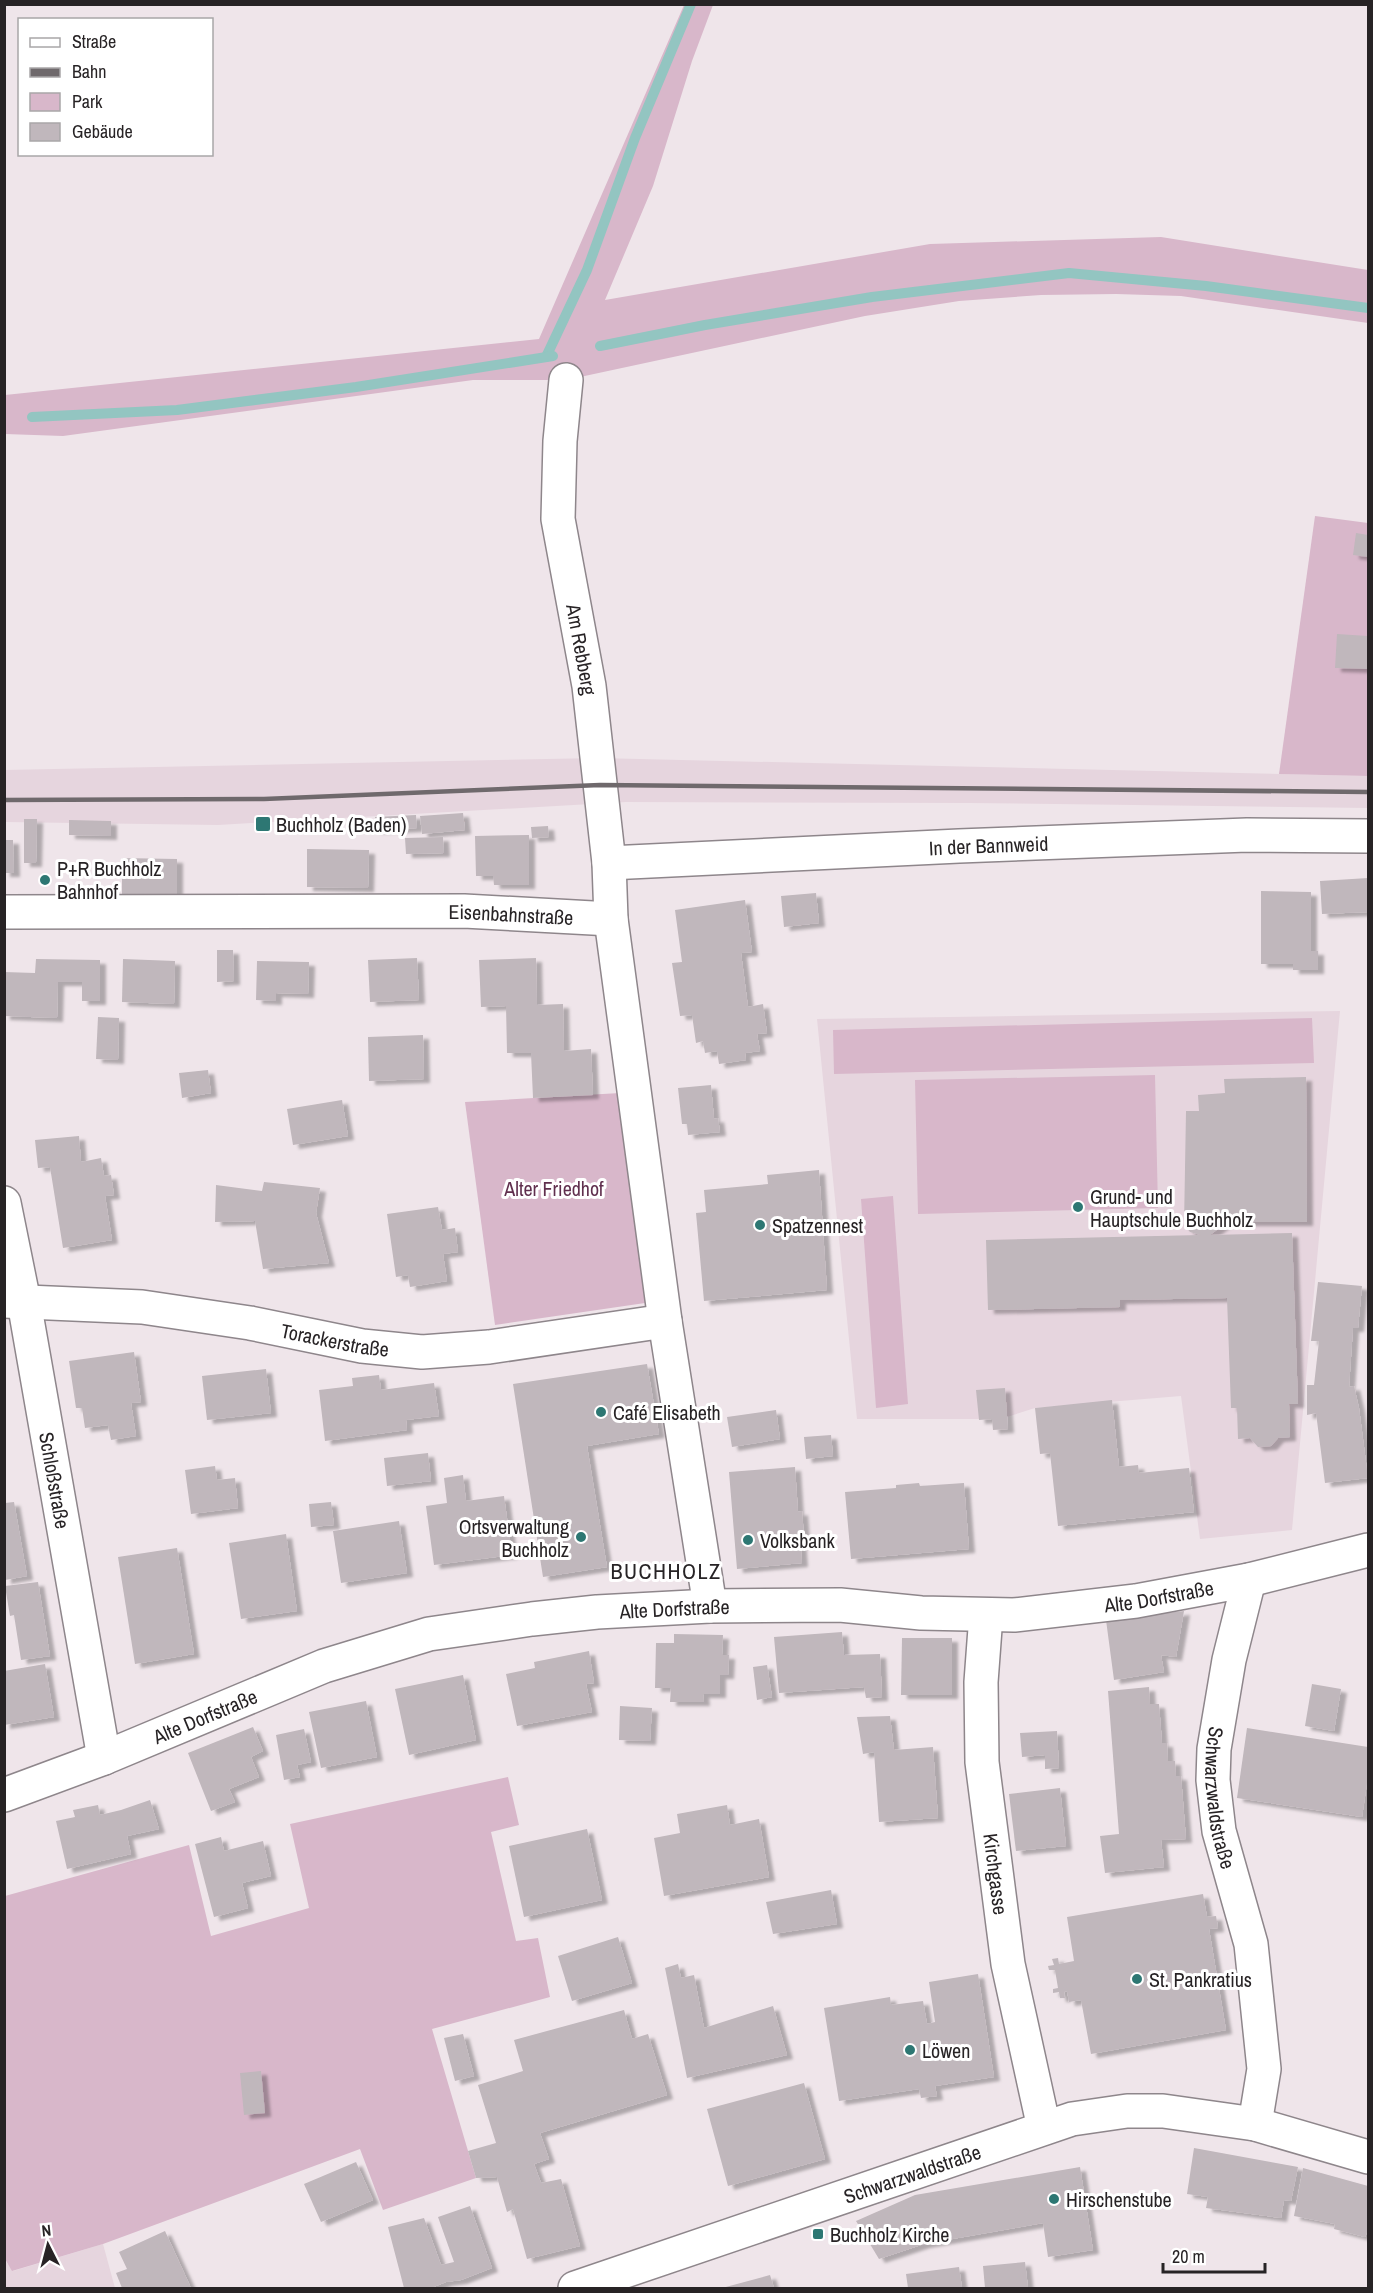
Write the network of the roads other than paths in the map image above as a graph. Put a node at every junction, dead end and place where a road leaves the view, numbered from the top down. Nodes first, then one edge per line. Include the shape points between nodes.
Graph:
1 (566, 380) dead end
2 (1368, 836) edge
3 (609, 863) junction
4 (4, 912) edge
5 (611, 920) junction
6 (4, 1203) edge
7 (14, 1302) edge
8 (665, 1321) junction
9 (1368, 1550) edge
10 (1249, 1580) junction
11 (710, 1606) junction
12 (986, 1615) junction
13 (104, 1758) junction
14 (4, 1795) edge
15 (1255, 2124) junction
16 (1044, 2128) junction
17 (1368, 2157) edge
18 (575, 2289) edge

1 - 3 street, Am Rebberg via 558,519 590,686
2 - 3 street, In der Bannweid via 1247,835
3 - 5 street, Am Rebberg
4 - 5 street, Eisenbahnstraße via 464,911
5 - 8 street
6 - 7 street, Schloßstraße
7 - 8 street, Torackerstraße via 142,1307 250,1323 362,1346 422,1352 489,1347
7 - 13 street, Schloßstraße
8 - 11 street
9 - 10 street, Alte Dorfstraße
10 - 12 street, Alte Dorfstraße via 1136,1601
10 - 15 street, Schwarzwaldstraße via 1229,1660 1214,1749 1213,1780 1219,1831 1251,1944 1264,2069
11 - 12 street, Alte Dorfstraße via 840,1605
11 - 13 street, Alte Dorfstraße via 597,1612 429,1634 324,1666
12 - 16 street, Kirchgasse via 981,1682 982,1762 1008,1964
13 - 14 street, Alte Dorfstraße
15 - 16 street, Schwarzwaldstraße via 1163,2111 1126,2111 1072,2119
15 - 17 street, Schwarzwaldstraße
16 - 18 street, Schwarzwaldstraße

